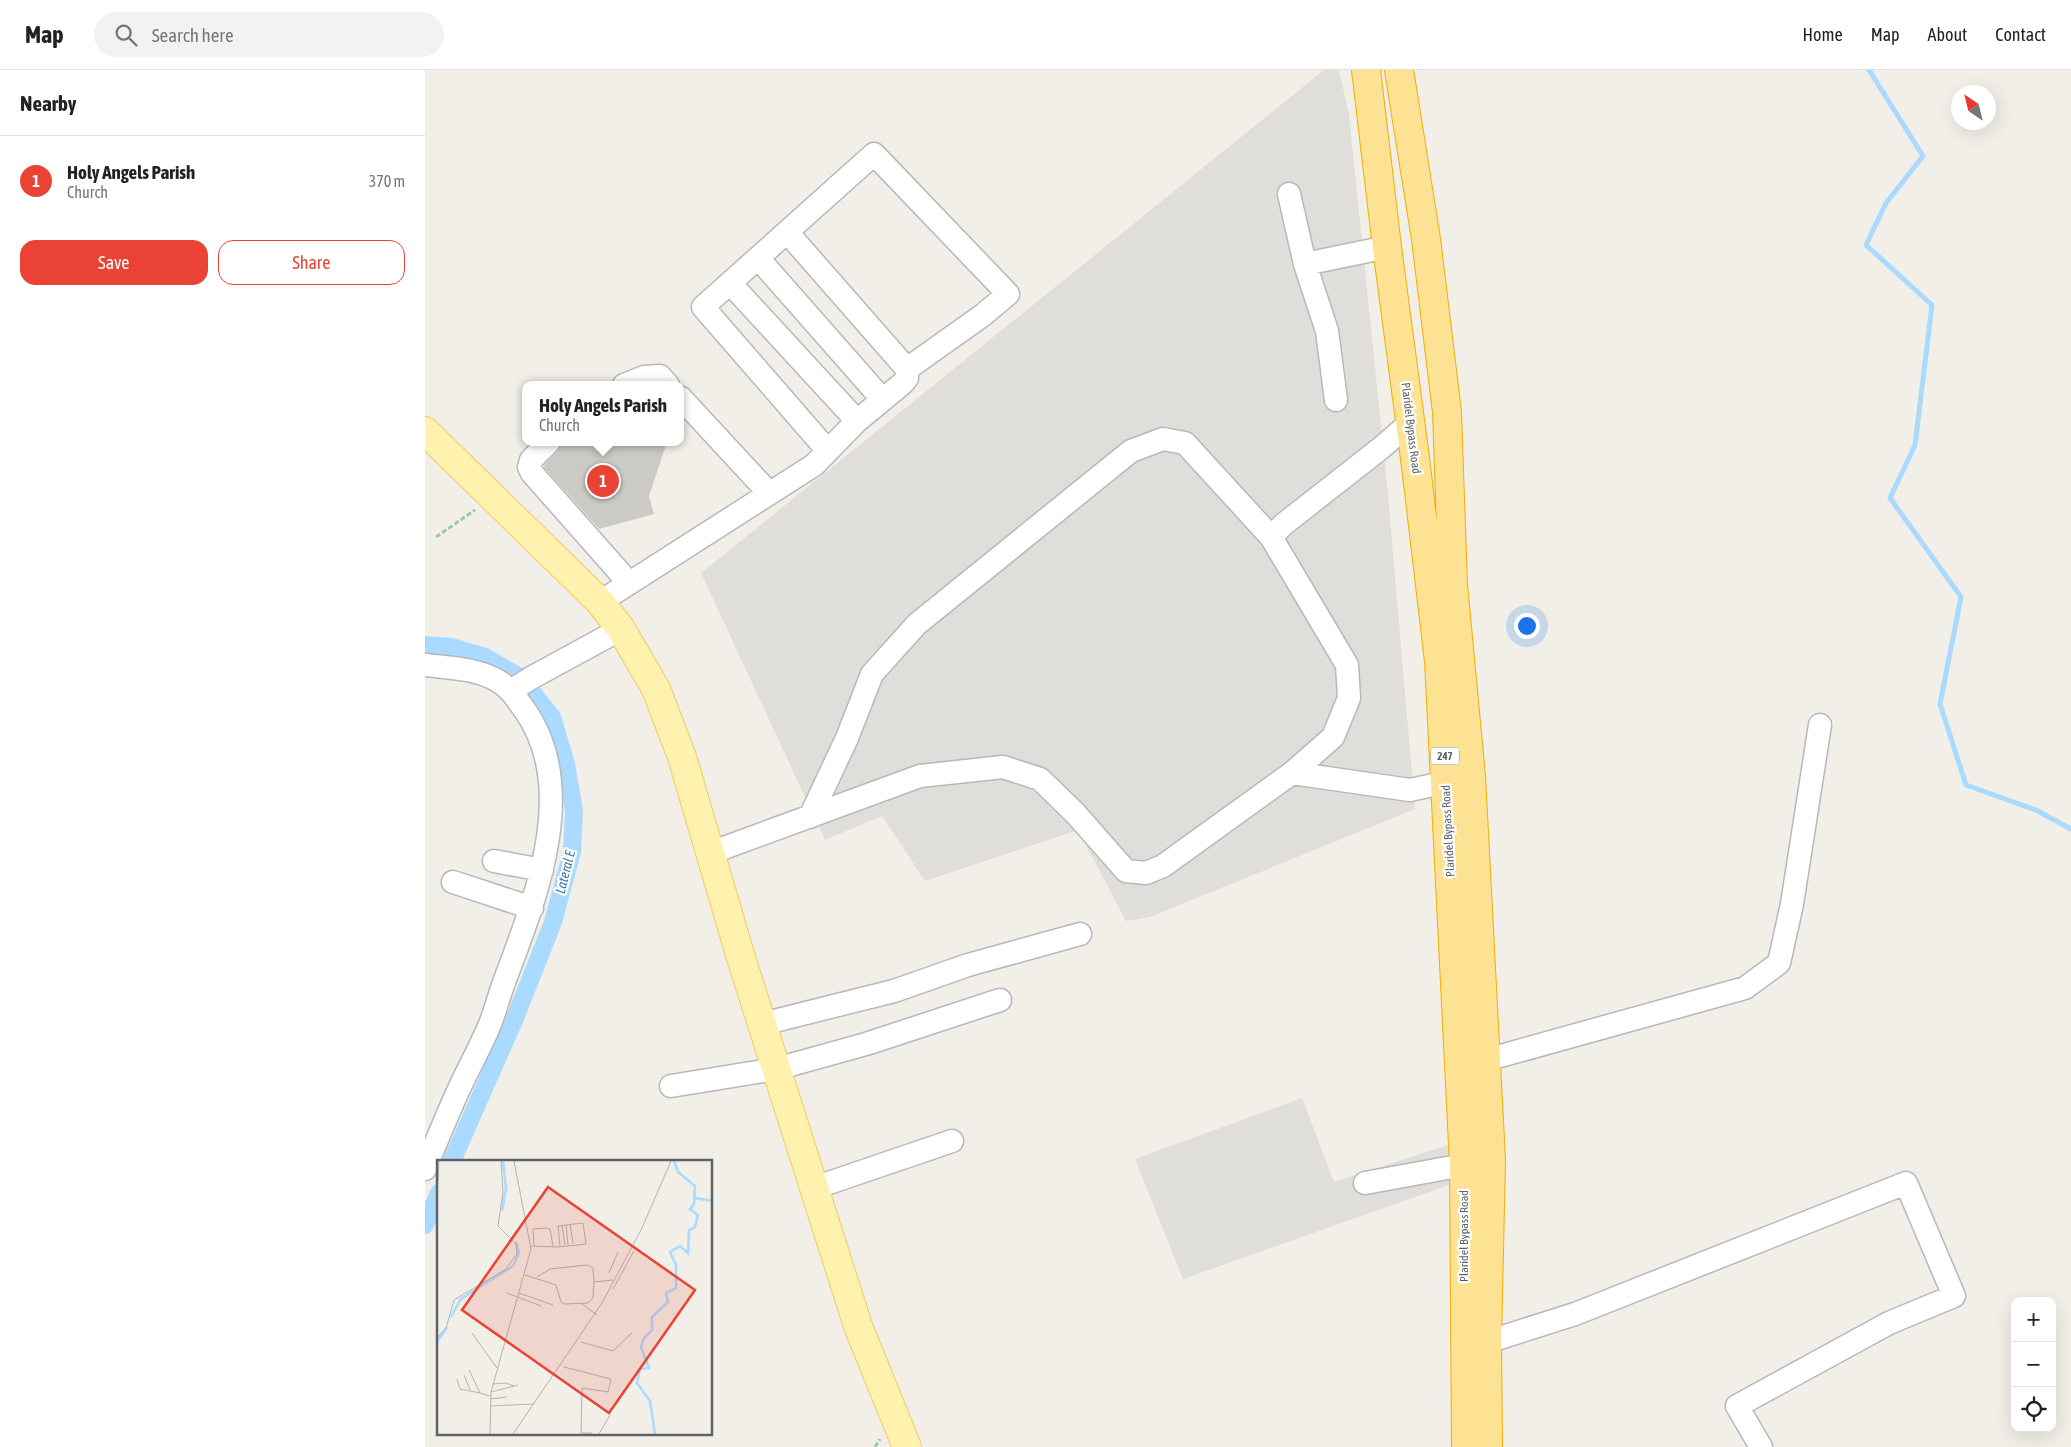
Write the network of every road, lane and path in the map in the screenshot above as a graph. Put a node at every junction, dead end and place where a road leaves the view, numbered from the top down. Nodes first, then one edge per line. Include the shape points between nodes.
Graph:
1 (1365, 70) edge
2 (1399, 70) edge
3 (1289, 194) dead end
4 (787, 232) junction
5 (1427, 239) junction
6 (1387, 247) junction
7 (758, 258) junction
8 (1305, 264) junction
9 (730, 283) junction
10 (907, 369) junction
11 (633, 381) edge
12 (664, 381) edge
13 (882, 399) junction
14 (1336, 400) dead end
15 (684, 401) edge
16 (857, 421) junction
17 (1411, 422) junction
18 (425, 430) edge
19 (545, 446) edge
20 (828, 451) junction
21 (769, 493) junction
22 (494, 497) junction
23 (435, 537) dead end
24 (1271, 537) junction
25 (629, 583) junction
26 (600, 602) junction
27 (621, 629) junction
28 (425, 665) edge
29 (520, 685) junction
30 (1821, 726) dead end
31 (1291, 773) junction
32 (1459, 780) junction
33 (810, 817) junction
34 (711, 853) junction
35 (494, 861) dead end
36 (542, 870) junction
37 (453, 882) dead end
38 (532, 908) junction
39 (1080, 934) dead end
40 (1000, 1000) dead end
41 (762, 1024) junction
42 (1486, 1060) junction
43 (776, 1069) junction
44 (671, 1086) dead end
45 (952, 1141) dead end
46 (1491, 1160) junction
47 (1464, 1165) junction
48 (425, 1169) edge
49 (1365, 1183) dead end
50 (814, 1188) junction
51 (1487, 1342) junction
52 (907, 1447) edge
53 (1466, 1447) edge
54 (1488, 1447) edge
55 (1761, 1447) edge

1 - 6 highway, Plaridel Bypass Road / 247
2 - 5 highway, Plaridel Bypass Road / 247
3 - 8 street
4 - 7 street
4 - 10 street
4 - 10 street via 875,154 1008,294
5 - 6 highway
5 - 32 highway, Plaridel Bypass Road / 247 via 1447,412
6 - 8 street
6 - 17 highway, Plaridel Bypass Road / 247
7 - 9 street
7 - 13 street
8 - 14 street via 1327,331
9 - 16 street
9 - 20 street via 703,306
10 - 13 street via 907,378
11 - 12 street via 644,376 660,376
13 - 16 street
15 - 21 street
16 - 20 street
17 - 24 street
17 - 32 highway, Plaridel Bypass Road / 247 via 1439,661
18 - 22 main road
19 - 25 street via 531,460 529,467 532,472
20 - 21 street via 793,480
21 - 25 street
22 - 23 path
22 - 26 main road
24 - 31 street via 1347,665 1349,698 1333,737
24 - 33 street via 1185,443 1163,439 1131,451 917,624 872,674 847,738
25 - 26 street
26 - 27 main road
27 - 29 street
27 - 34 main road via 656,689 682,757
28 - 29 street via 480,672 499,682
29 - 36 street via 529,716 542,740 548,776 549,822
30 - 42 street via 1792,904 1779,963 1745,988
31 - 32 street via 1409,790
31 - 33 street via 1163,866 1146,873 1126,871 1040,779 1003,767 920,776
32 - 42 highway, Plaridel Bypass Road / 247
32 - 47 highway, Plaridel Bypass Road / 247
33 - 34 street
34 - 41 main road
35 - 36 street
36 - 38 street
37 - 38 street
38 - 48 street via 491,1022
39 - 41 street via 968,965 894,991
40 - 43 street via 867,1044
41 - 43 main road
42 - 46 highway, Plaridel Bypass Road / 247
43 - 44 street
43 - 50 main road
45 - 50 street
46 - 47 street
46 - 51 highway, Plaridel Bypass Road / 247
47 - 49 street
47 - 53 highway, Plaridel Bypass Road / 247
50 - 52 main road via 858,1326
51 - 54 highway, Plaridel Bypass Road / 247
51 - 55 street via 1575,1314 1906,1183 1954,1296 1889,1323 1737,1406

